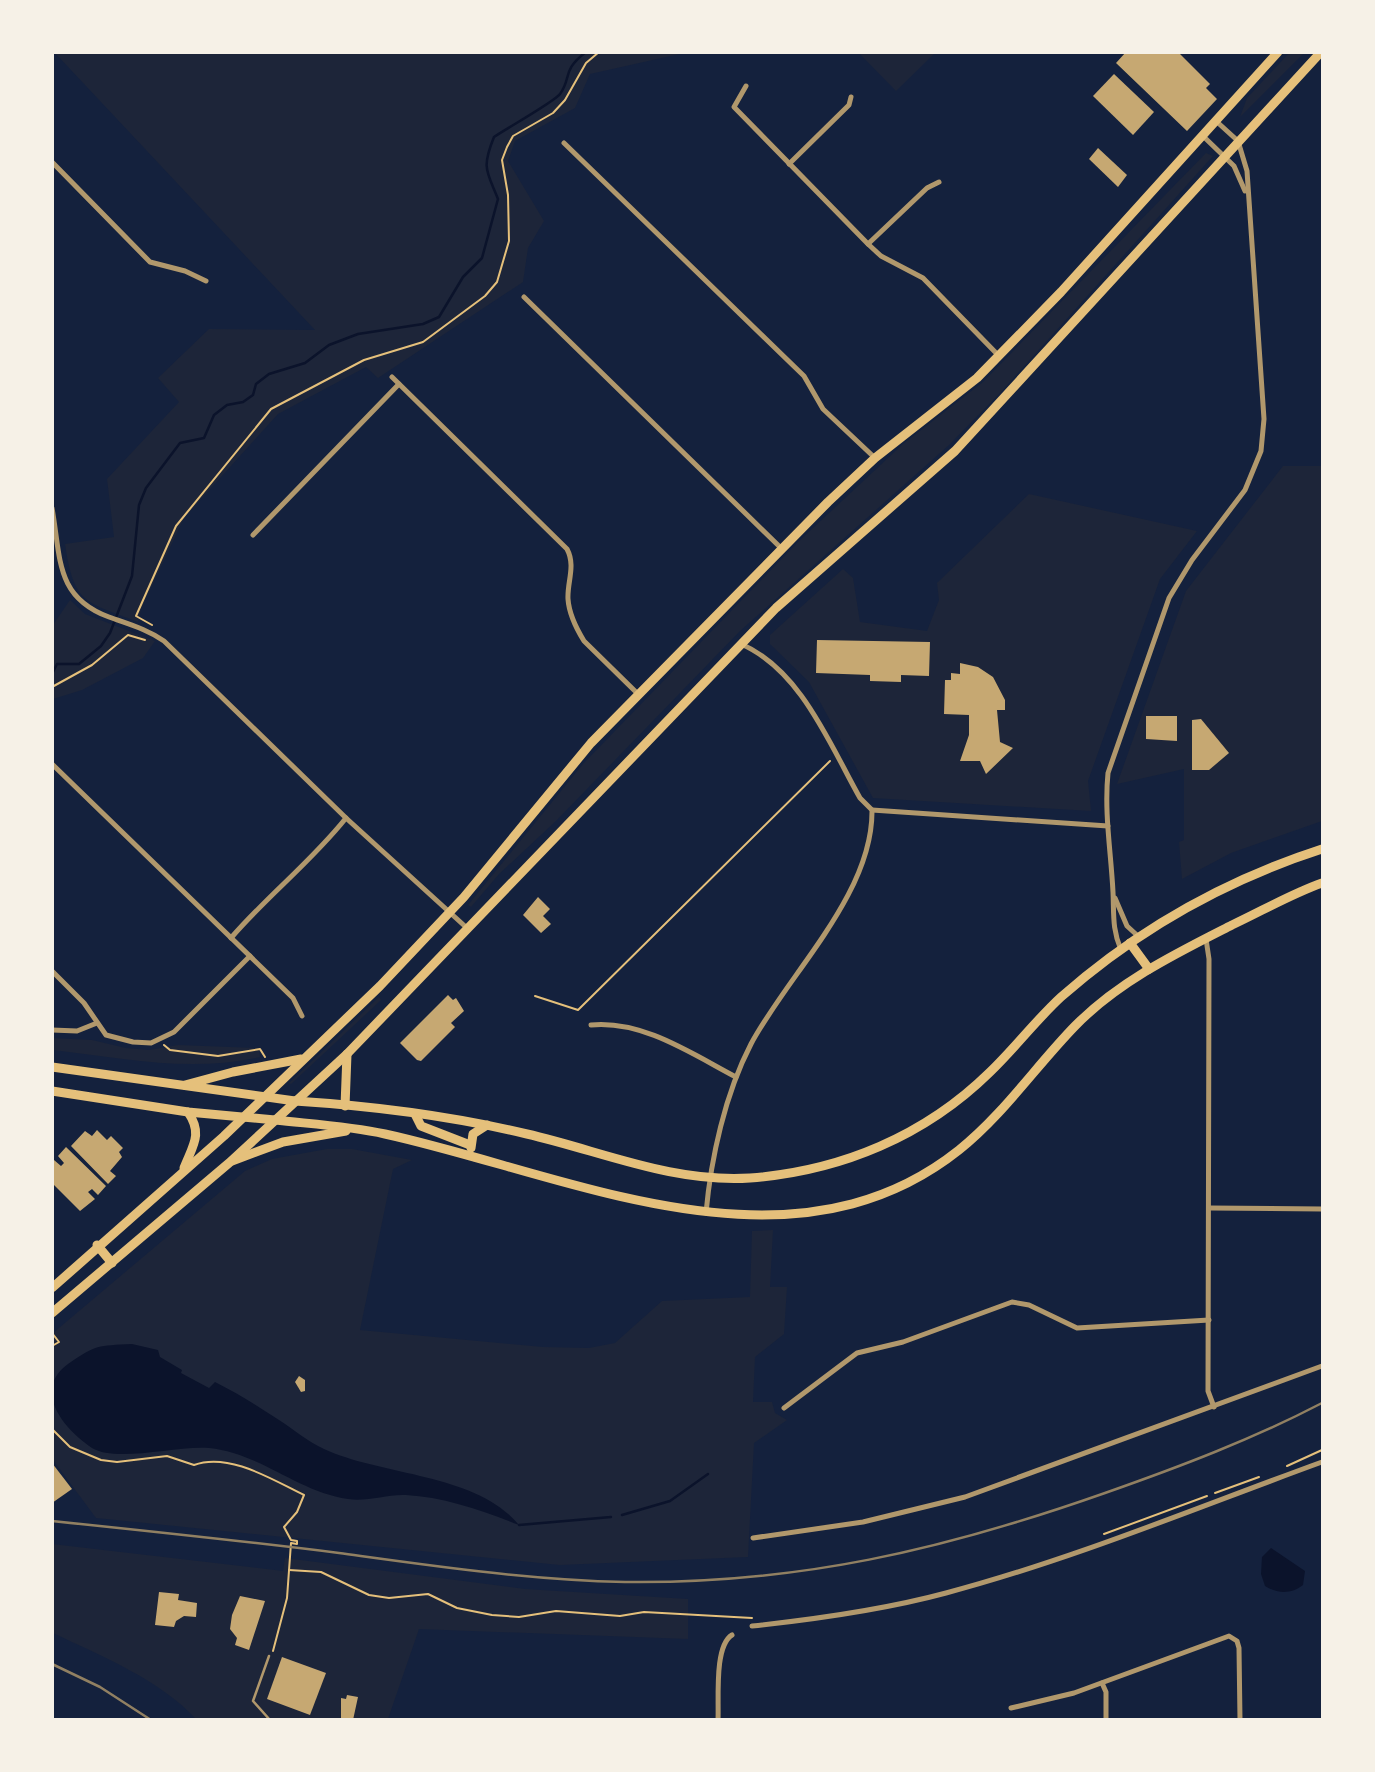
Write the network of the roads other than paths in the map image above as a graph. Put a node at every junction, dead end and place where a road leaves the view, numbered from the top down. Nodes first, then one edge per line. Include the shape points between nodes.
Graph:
1 (1279, 52) edge
2 (1321, 52) edge
3 (746, 86) dead end
4 (851, 97) dead end
5 (1216, 121) junction
6 (1203, 136) junction
7 (1238, 141) junction
8 (564, 143) dead end
9 (1224, 155) junction
10 (52, 162) edge
11 (789, 164) junction
12 (939, 182) dead end
13 (1247, 194) junction
14 (868, 244) junction
15 (205, 281) dead end
16 (524, 297) dead end
17 (999, 356) junction
18 (392, 377) dead end
19 (399, 384) junction
20 (875, 458) junction
21 (52, 508) edge
22 (253, 535) dead end
23 (782, 549) junction
24 (741, 644) junction
25 (639, 695) junction
26 (52, 764) edge
27 (872, 810) junction
28 (346, 818) junction
29 (1108, 826) junction
30 (1322, 849) edge
31 (1322, 883) edge
32 (1113, 895) junction
33 (449, 914) junction
34 (468, 929) junction
35 (231, 938) junction
36 (1206, 939) junction
37 (1134, 940) junction
38 (1121, 950) junction
39 (250, 956) junction
40 (1149, 970) junction
41 (52, 971) edge
42 (302, 1016) dead end
43 (97, 1023) junction
44 (591, 1025) dead end
45 (52, 1030) edge
46 (347, 1054) junction
47 (304, 1059) junction
48 (52, 1068) edge
49 (736, 1077) junction
50 (180, 1086) junction
51 (52, 1091) edge
52 (265, 1097) junction
53 (295, 1101) junction
54 (345, 1105) junction
55 (188, 1112) junction
56 (415, 1114) junction
57 (242, 1117) junction
58 (275, 1120) junction
59 (487, 1125) junction
60 (355, 1129) junction
61 (470, 1145) junction
62 (477, 1158) junction
63 (229, 1163) junction
64 (184, 1170) junction
65 (709, 1177) junction
66 (1210, 1208) junction
67 (1322, 1209) edge
68 (706, 1213) junction
69 (97, 1245) junction
70 (113, 1263) junction
71 (52, 1288) edge
72 (52, 1313) edge
73 (1209, 1320) junction
74 (1322, 1366) edge
75 (1214, 1407) junction
76 (784, 1408) dead end
77 (1322, 1462) edge
78 (753, 1538) dead end
79 (752, 1626) dead end
80 (732, 1634) dead end
81 (269, 1656) road end
82 (1102, 1683) junction
83 (1011, 1708) dead end
84 (270, 1720) edge
85 (718, 1720) edge
86 (1106, 1720) edge
87 (1240, 1720) edge

1 - 5 main road
2 - 7 main road
3 - 11 street via 734,107
4 - 11 street via 849,105
5 - 6 main road
5 - 7 street
6 - 9 street
6 - 17 main road
7 - 9 main road
7 - 13 street via 1247,171
8 - 20 street via 804,376 823,409
9 - 13 street via 1237,170
9 - 24 main road via 955,451
10 - 15 street via 150,262
11 - 14 street
12 - 14 street via 926,188
13 - 29 street via 1264,419 1261,451 1245,490 1174,587 1161,617 1108,773
14 - 17 street via 923,278
16 - 23 street
17 - 20 main road
18 - 19 street
19 - 22 street
19 - 25 street via 567,549 572,564 569,605 578,630
20 - 23 main road
21 - 28 street via 67,586 83,605 164,641
23 - 25 main road
24 - 27 street via 758,651 798,691 860,798
24 - 34 main road
25 - 33 main road via 592,743
26 - 35 street
27 - 29 street
27 - 49 street via 871,834 841,906 751,1043
28 - 33 street
28 - 35 street
29 - 32 street
30 - 37 main road via 1198,901
31 - 36 main road
32 - 37 street
32 - 38 street via 1112,921
33 - 34 street
33 - 47 main road
34 - 46 main road
35 - 39 street
36 - 40 main road
36 - 66 street
37 - 38 main road
37 - 40 main road
38 - 65 main road via 1061,998 990,1072 923,1125 876,1149 823,1167 759,1177
39 - 42 street via 293,998
39 - 43 street via 160,1041 114,1038
40 - 68 main road via 1108,996 1076,1025 971,1140 931,1171 848,1205 788,1213
41 - 43 street
43 - 45 street via 77,1031
44 - 49 street via 614,1025 666,1040
46 - 53 main road
46 - 54 main road
47 - 50 main road
47 - 52 main road
48 - 50 main road
49 - 65 street
50 - 52 main road
51 - 55 main road
52 - 53 main road
52 - 57 main road
53 - 54 main road
53 - 58 main road
54 - 56 main road
55 - 57 main road
55 - 64 main road via 197,1134
56 - 59 main road
56 - 61 main road via 423,1128
57 - 58 main road
57 - 64 main road
58 - 60 main road
58 - 63 main road
59 - 61 main road via 473,1134
59 - 65 main road via 638,1165
60 - 62 main road
60 - 63 main road via 283,1142
61 - 62 main road
62 - 68 main road via 646,1205
63 - 70 main road
64 - 69 main road
65 - 68 street
66 - 67 street
66 - 73 street
69 - 70 main road
69 - 71 main road
70 - 72 main road
73 - 75 street via 1208,1391
73 - 76 street via 1077,1328 1029,1305 1012,1303 903,1342 857,1353
74 - 75 street
75 - 78 street via 965,1497 863,1522
77 - 79 street via 1023,1570 946,1593 837,1616
80 - 85 street via 721,1651
81 - 84 lane via 253,1701
82 - 83 street
82 - 86 street
82 - 87 street via 1233,1637 1239,1648

